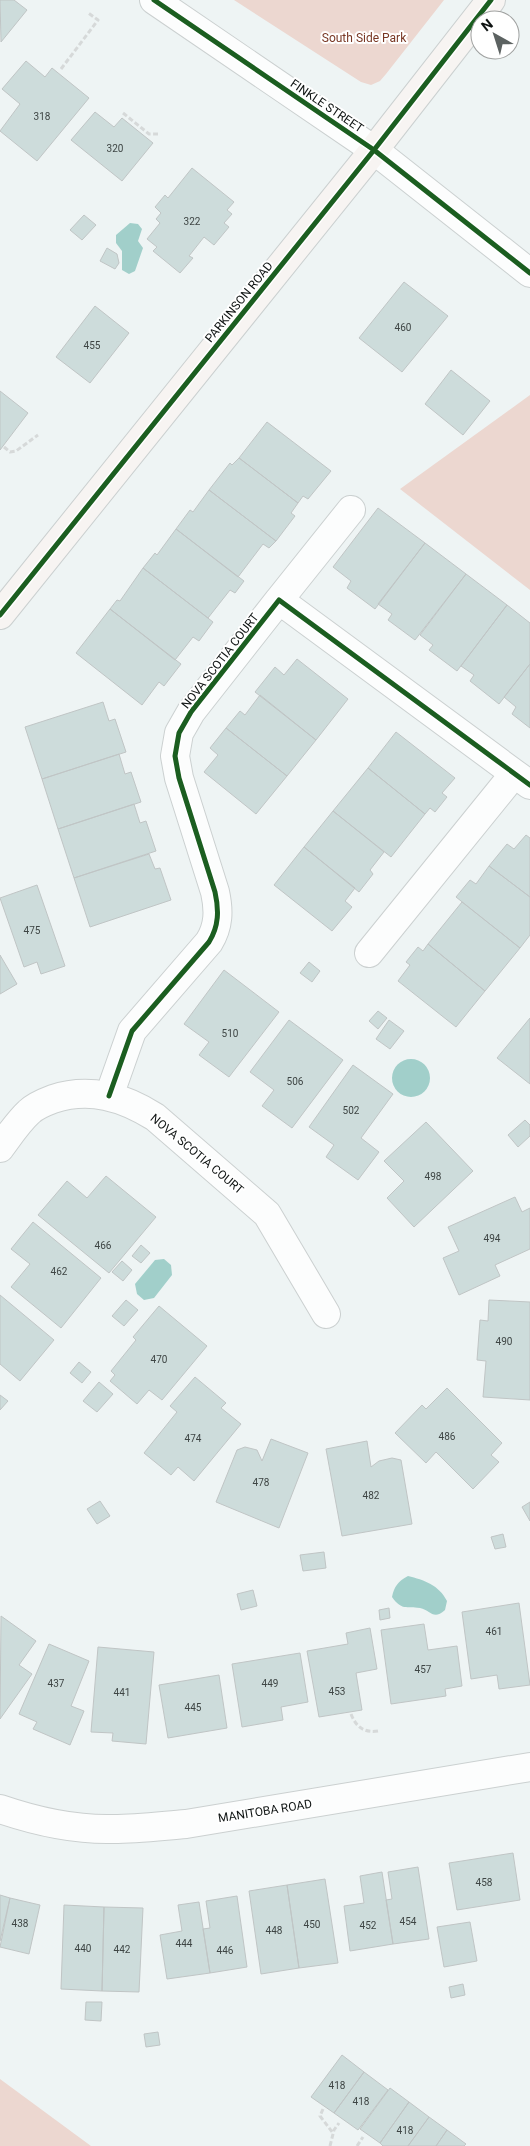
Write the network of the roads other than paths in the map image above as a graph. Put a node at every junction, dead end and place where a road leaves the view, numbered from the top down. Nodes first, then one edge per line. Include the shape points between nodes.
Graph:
1 (154, 0) edge
2 (491, 0) edge
3 (374, 150) junction
4 (530, 273) edge
5 (351, 510) dead end
6 (279, 600) junction
7 (0, 615) edge
8 (522, 780) edge
9 (369, 953) dead end
10 (109, 1096) junction
11 (0, 1148) edge
12 (326, 1314) dead end
13 (530, 1767) edge
14 (0, 1809) edge

1 - 3 street, FINKLE STREET
2 - 3 main road, PARKINSON ROAD
3 - 4 street, FINKLE STREET
3 - 7 main road, PARKINSON ROAD
5 - 6 street, NOVA SCOTIA COURT
6 - 8 street
6 - 10 street, NOVA SCOTIA COURT via 191,712 179,733 175,756 179,778 218,904 216,931 132,1031
8 - 9 street
10 - 11 street, NOVA SCOTIA COURT via 84,1094 45,1102 30,1111
10 - 12 street, NOVA SCOTIA COURT via 135,1105 155,1117 267,1214
13 - 14 street, MANITOBA ROAD via 141,1828 91,1828 39,1820

